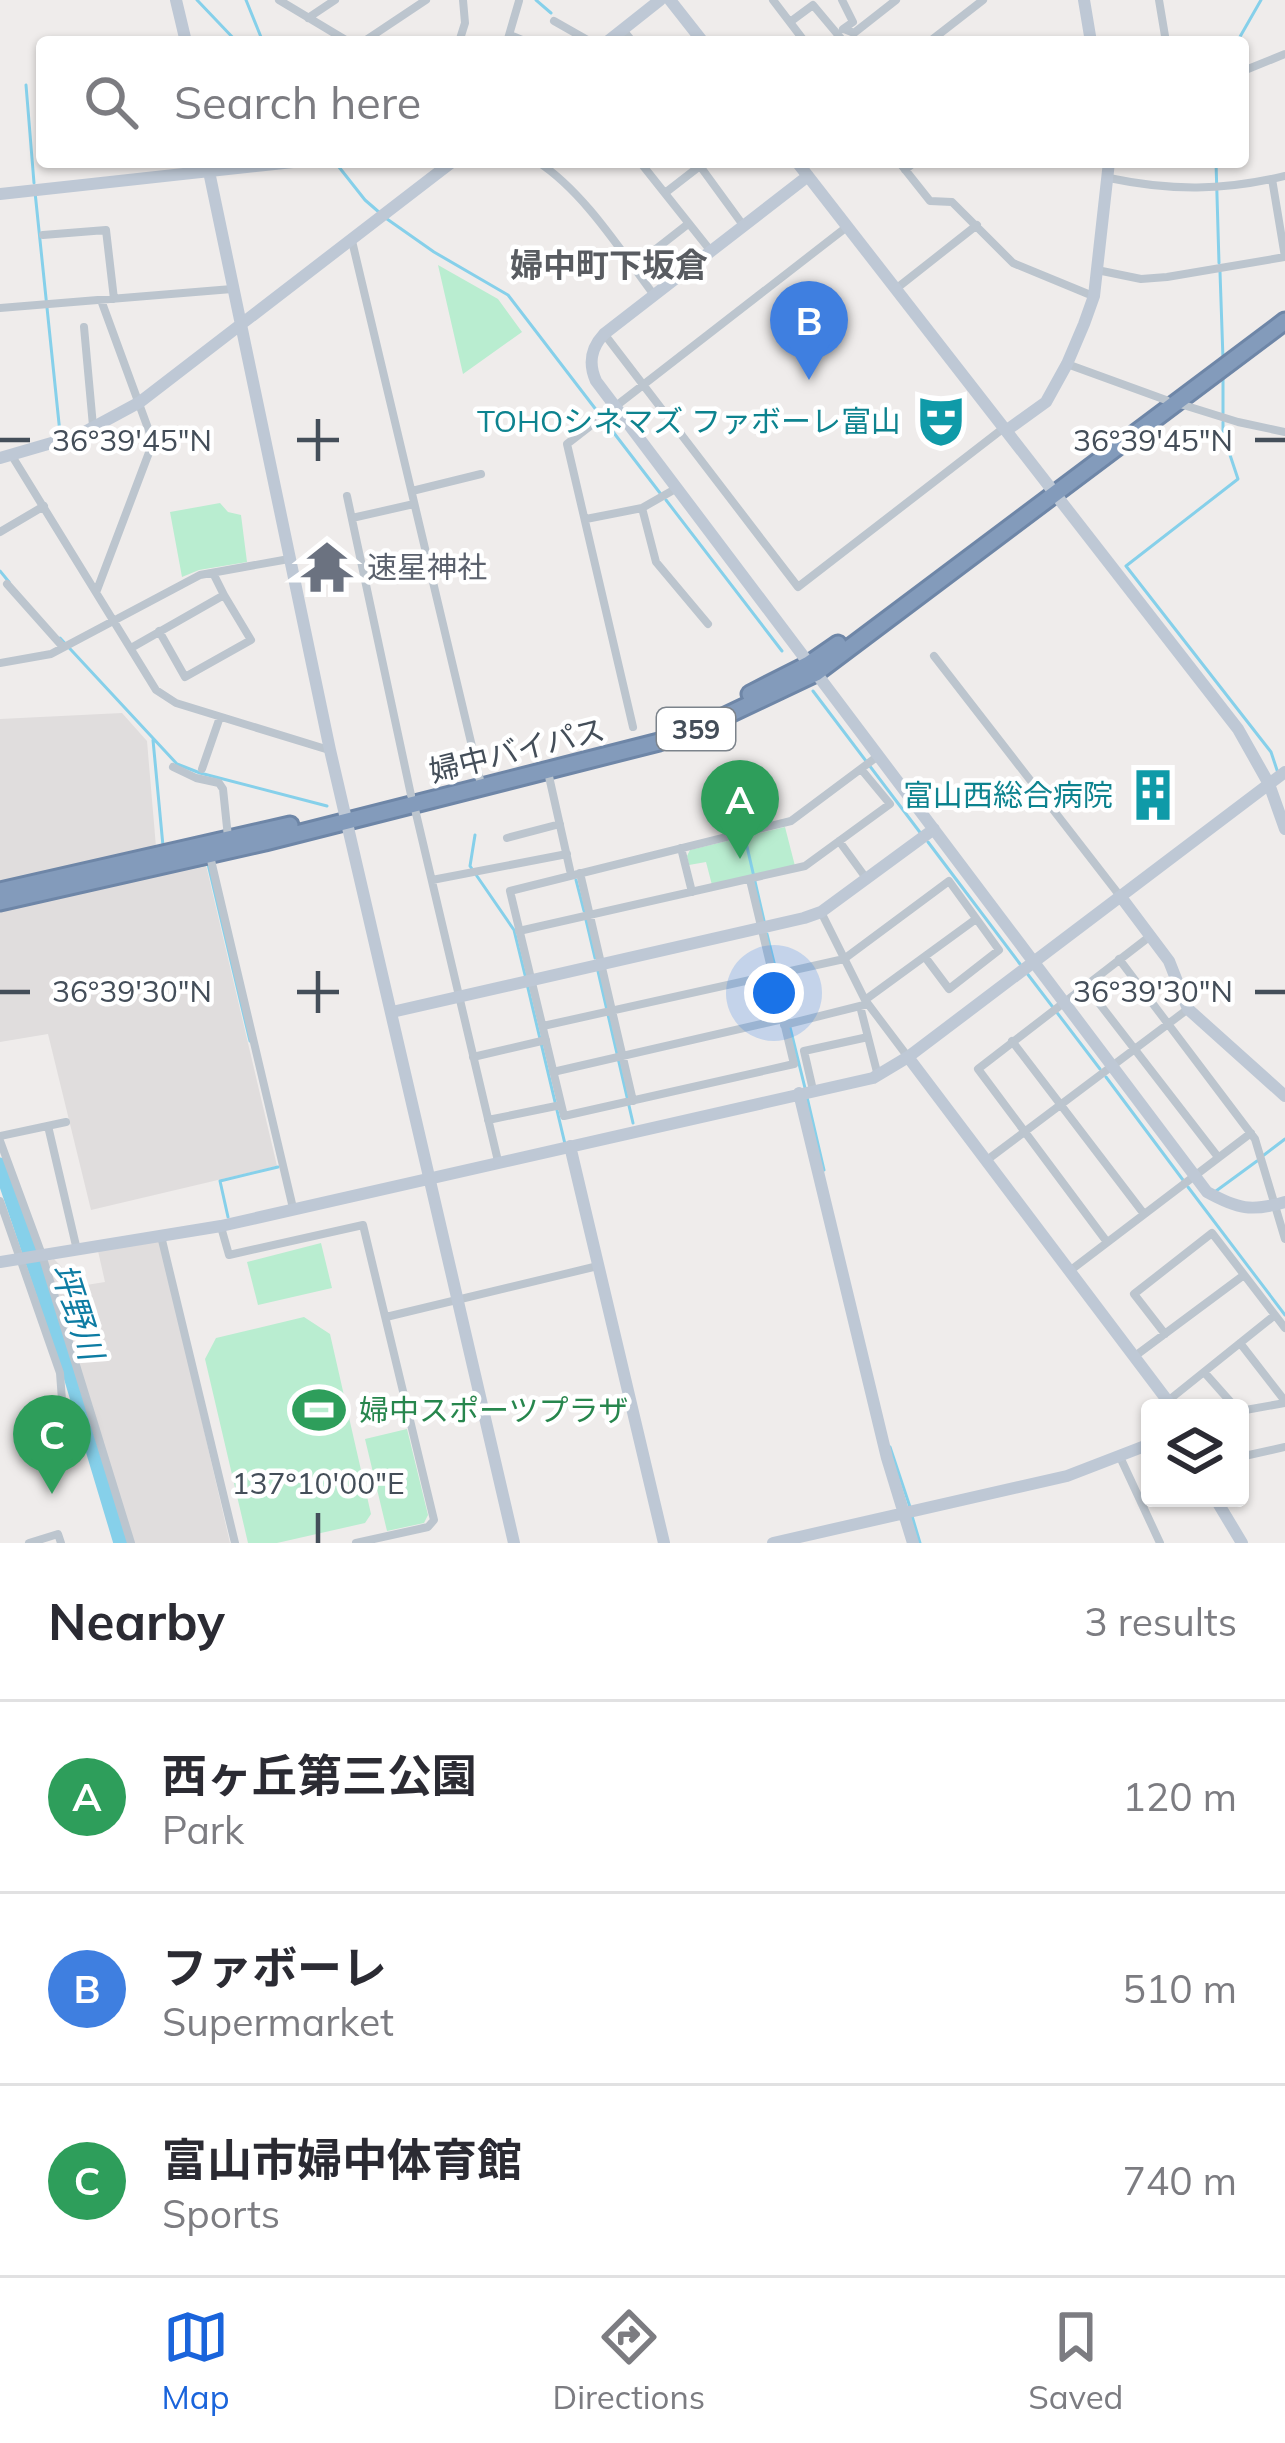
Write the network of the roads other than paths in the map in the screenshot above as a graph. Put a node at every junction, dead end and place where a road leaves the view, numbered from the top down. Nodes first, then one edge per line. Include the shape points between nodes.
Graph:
1 (176, 0) edge
2 (279, 0) edge
3 (335, 0) edge
4 (426, 0) edge
5 (463, 0) edge
6 (660, 0) edge
7 (670, 0) edge
8 (773, 0) edge
9 (842, 0) edge
10 (896, 0) edge
11 (1084, 0) edge
12 (1159, 0) edge
13 (519, 1) edge
14 (979, 1) edge
15 (308, 18) junction
16 (554, 21) dead end
17 (790, 22) junction
18 (623, 30) junction
19 (842, 35) edge
20 (185, 36) edge
21 (340, 36) edge
22 (372, 36) edge
23 (461, 36) edge
24 (509, 36) edge
25 (580, 36) edge
26 (615, 36) edge
27 (628, 36) edge
28 (698, 36) edge
29 (800, 36) edge
30 (936, 36) edge
31 (1090, 36) edge
32 (1165, 36) edge
33 (1285, 54) edge
34 (1249, 69) edge
35 (200, 168) edge
36 (208, 168) edge
37 (444, 168) edge
38 (548, 168) edge
39 (645, 168) edge
40 (697, 168) edge
41 (705, 168) edge
42 (802, 168) edge
43 (904, 168) edge
44 (1109, 168) edge
45 (808, 176) junction
46 (1285, 176) edge
47 (1108, 178) junction
48 (1272, 179) junction
49 (665, 193) junction
50 (0, 194) edge
51 (688, 224) junction
52 (743, 225) junction
53 (849, 226) junction
54 (977, 226) junction
55 (44, 235) dead end
56 (352, 239) junction
57 (711, 252) junction
58 (1285, 257) edge
59 (632, 267) junction
60 (1097, 269) junction
61 (232, 289) junction
62 (897, 289) junction
63 (655, 296) junction
64 (1094, 296) junction
65 (114, 299) junction
66 (101, 300) junction
67 (0, 308) edge
68 (1285, 311) edge
69 (1285, 321) edge
70 (240, 325) junction
71 (84, 327) dead end
72 (604, 334) junction
73 (1067, 364) junction
74 (641, 385) junction
75 (140, 402) junction
76 (1172, 402) junction
77 (615, 406) junction
78 (93, 428) junction
79 (1006, 429) junction
80 (1285, 432) edge
81 (6, 456) edge
82 (481, 474) dead end
83 (677, 488) junction
84 (1053, 490) junction
85 (412, 491) junction
86 (346, 496) dead end
87 (415, 504) junction
88 (44, 506) junction
89 (642, 508) junction
90 (352, 518) junction
91 (586, 519) junction
92 (0, 532) edge
93 (289, 559) junction
94 (213, 573) junction
95 (7, 584) dead end
96 (97, 592) junction
97 (16, 595) junction
98 (224, 595) junction
99 (0, 597) edge
100 (114, 621) junction
101 (708, 624) dead end
102 (159, 631) junction
103 (63, 647) junction
104 (131, 648) junction
105 (934, 656) dead end
106 (0, 663) edge
107 (813, 668) junction
108 (220, 717) junction
109 (633, 727) dead end
110 (331, 750) junction
111 (878, 756) junction
112 (173, 767) dead end
113 (861, 769) junction
114 (202, 770) dead end
115 (548, 770) junction
116 (1285, 772) edge
117 (480, 780) junction
118 (1269, 784) junction
119 (412, 799) junction
120 (347, 816) junction
121 (560, 824) junction
122 (1285, 829) edge
123 (934, 830) junction
124 (507, 838) dead end
125 (229, 839) junction
126 (839, 841) junction
127 (681, 848) junction
128 (567, 854) junction
129 (210, 855) junction
130 (575, 871) junction
131 (867, 879) junction
132 (432, 880) junction
133 (750, 880) junction
134 (0, 891) edge
135 (692, 892) junction
136 (1121, 897) junction
137 (0, 902) edge
138 (821, 912) junction
139 (590, 916) junction
140 (976, 919) junction
141 (762, 929) junction
142 (519, 932) junction
143 (1150, 936) junction
144 (926, 957) junction
145 (844, 959) junction
146 (1119, 959) junction
147 (1034, 962) junction
148 (600, 965) junction
149 (774, 977) junction
150 (531, 981) junction
151 (1085, 985) junction
152 (459, 997) junction
153 (1064, 1001) junction
154 (864, 1004) junction
155 (1188, 1009) junction
156 (392, 1012) junction
157 (611, 1012) junction
158 (784, 1022) junction
159 (1169, 1024) junction
160 (542, 1026) junction
161 (868, 1037) junction
162 (545, 1040) junction
163 (1012, 1041) junction
164 (1136, 1049) junction
165 (622, 1056) junction
166 (473, 1057) junction
167 (908, 1057) junction
168 (1112, 1066) junction
169 (553, 1072) junction
170 (878, 1076) junction
171 (806, 1092) junction
172 (1285, 1096) edge
173 (633, 1101) junction
174 (1061, 1105) junction
175 (561, 1106) junction
176 (488, 1120) junction
177 (66, 1122) dead end
178 (47, 1126) junction
179 (1024, 1132) junction
180 (1251, 1132) junction
181 (0, 1138) edge
182 (570, 1145) junction
183 (1218, 1157) junction
184 (987, 1160) junction
185 (498, 1161) junction
186 (1194, 1176) junction
187 (430, 1177) junction
188 (0, 1202) edge
189 (1280, 1204) edge
190 (293, 1208) junction
191 (1144, 1214) junction
192 (221, 1226) junction
193 (161, 1236) junction
194 (1285, 1239) edge
195 (1107, 1242) junction
196 (77, 1250) junction
197 (42, 1256) junction
198 (21, 1259) junction
199 (0, 1262) edge
200 (598, 1266) junction
201 (1071, 1270) junction
202 (1244, 1275) junction
203 (458, 1298) junction
204 (1275, 1315) junction
205 (386, 1317) junction
206 (1285, 1328) edge
207 (1166, 1334) junction
208 (1240, 1343) junction
209 (73, 1355) junction
210 (1135, 1357) junction
211 (56, 1360) junction
212 (1204, 1372) junction
213 (1166, 1399) edge
214 (1176, 1399) edge
215 (1229, 1399) edge
216 (62, 1400) dead end
217 (1285, 1402) edge
218 (1249, 1407) edge
219 (1285, 1447) edge
220 (1141, 1448) edge
221 (1249, 1455) edge
222 (1120, 1457) junction
223 (1220, 1507) edge
224 (906, 1515) junction
225 (29, 1543) edge
226 (61, 1543) edge
227 (131, 1543) edge
228 (235, 1543) edge
229 (356, 1543) edge
230 (514, 1543) edge
231 (664, 1543) edge
232 (773, 1543) edge
233 (913, 1543) edge
234 (1160, 1543) edge
235 (1242, 1543) edge

1 - 20 street
2 - 15 street
3 - 15 street
4 - 22 street
5 - 23 street
6 - 18 street
7 - 28 street
8 - 17 street
9 - 19 street via 853,22
10 - 19 street
11 - 31 street
12 - 32 street
13 - 24 street
14 - 30 street
15 - 21 street
16 - 25 street
17 - 19 street via 813,5
17 - 29 street
18 - 26 street
18 - 27 street
33 - 34 street
35 - 50 street
36 - 61 street
37 - 56 street
38 - 59 street
39 - 49 street
40 - 49 street
41 - 52 street
42 - 45 street
43 - 54 street via 930,201 952,202
44 - 47 street
45 - 52 street
45 - 53 street
46 - 48 street
47 - 48 street via 1212,190
47 - 60 street
48 - 58 street
49 - 51 street
51 - 57 street
51 - 59 street
52 - 57 street
53 - 62 street
53 - 74 street
54 - 62 street
54 - 64 street via 1013,263
55 - 65 street via 106,230
56 - 70 street
56 - 85 street
57 - 63 street
58 - 60 street via 1141,279
59 - 63 street
60 - 64 street
61 - 65 street
61 - 70 street
62 - 79 street
63 - 72 street
64 - 73 street
65 - 66 street
66 - 67 street
66 - 75 street
68 - 76 highway, 婦中バイパス / 359
69 - 76 highway, 婦中バイパス / 359
70 - 75 street
70 - 93 street
71 - 78 street
72 - 74 street
72 - 77 street via 592,373
73 - 76 street
73 - 79 street via 1046,402
74 - 77 street
74 - 79 street via 797,587
75 - 78 street
75 - 96 street via 153,442
76 - 80 street
76 - 84 highway, 婦中バイパス / 359
77 - 83 street
77 - 91 street via 567,443
78 - 81 street
79 - 84 street
81 - 88 street
82 - 85 street
83 - 89 street
83 - 107 street
84 - 107 highway, 婦中バイパス / 359
84 - 118 street via 1238,729
85 - 87 street
86 - 90 street
87 - 90 street
87 - 117 street
88 - 92 street
88 - 96 street
89 - 91 street
89 - 101 street via 656,562
90 - 119 street
91 - 109 street
93 - 94 street
93 - 110 street
94 - 98 street
94 - 100 street
95 - 97 street
96 - 100 street
97 - 99 street
97 - 103 street
98 - 102 street
98 - 102 street via 250,640 184,677
100 - 103 street
100 - 104 street
102 - 104 street
103 - 106 street
104 - 108 street via 156,691
105 - 136 street
107 - 111 street
107 - 115 highway, 婦中バイパス / 359 via 676,737
107 - 117 highway, 婦中バイパス / 359 via 656,736
108 - 110 street
108 - 114 street
110 - 120 street
111 - 113 street
111 - 123 street
112 - 125 street via 223,789
113 - 126 street via 890,804
113 - 127 street via 791,821
115 - 119 highway, 婦中バイパス / 359
115 - 121 street
116 - 118 street
117 - 119 highway, 婦中バイパス / 359
118 - 122 street
118 - 136 street
119 - 120 highway, 婦中バイパス / 359
119 - 132 street
120 - 125 highway, 婦中バイパス / 359
120 - 129 highway, 婦中バイパス / 359
120 - 156 street
121 - 124 street
121 - 128 street
123 - 131 street
123 - 147 street
125 - 134 highway, 婦中バイパス / 359
126 - 131 street
126 - 133 street via 805,866
127 - 130 street
127 - 135 street
128 - 130 street
128 - 132 street
129 - 137 highway, 婦中バイパス / 359
129 - 190 street
130 - 139 street
130 - 142 street via 510,890
131 - 138 street
132 - 152 street
133 - 135 street
133 - 141 street
135 - 139 street
136 - 143 street
136 - 147 street
138 - 141 street
138 - 145 street
139 - 142 street
139 - 148 street
140 - 144 street
140 - 144 street via 999,950 949,989
140 - 145 street via 949,881
141 - 148 street
141 - 149 street
142 - 150 street
143 - 146 street
143 - 155 street
144 - 154 street
145 - 149 street
145 - 154 street
146 - 151 street
146 - 159 street
147 - 153 street
147 - 167 street
148 - 150 street
148 - 157 street
149 - 157 street
149 - 158 street
150 - 152 street
150 - 160 street
151 - 153 street
151 - 164 street
152 - 156 street
152 - 166 street
153 - 163 street
153 - 168 street
154 - 158 street
154 - 161 street
154 - 167 street
155 - 159 street
155 - 172 street
156 - 187 street
157 - 160 street
157 - 165 street
158 - 165 street
158 - 173 street via 794,1064
159 - 164 street
159 - 180 street
160 - 162 street
161 - 170 street
161 - 171 street via 804,1051
162 - 166 street
162 - 169 street
163 - 174 street
163 - 179 street via 978,1069
164 - 168 street
164 - 183 street
165 - 169 street
165 - 173 street
166 - 176 street
167 - 170 street
167 - 184 street
168 - 174 street
168 - 186 street
169 - 175 street
170 - 171 street
171 - 182 street
171 - 224 street
173 - 175 street via 564,1116
174 - 179 street
174 - 191 street
175 - 176 street
176 - 185 street
177 - 178 street
178 - 181 street
178 - 196 street
179 - 184 street
179 - 195 street
180 - 183 street
180 - 189 street
181 - 197 street
182 - 185 street
182 - 200 street
183 - 186 street
184 - 201 street
185 - 187 street
186 - 189 street via 1239,1208
186 - 191 street
187 - 190 street
187 - 203 street
188 - 198 street
189 - 194 street
190 - 192 street
191 - 195 street
192 - 193 street
192 - 205 street via 229,1255 363,1226
193 - 196 street
193 - 228 street
195 - 201 street
196 - 197 street
197 - 198 street
197 - 209 street
198 - 199 street
198 - 211 street
200 - 203 street
200 - 231 street
201 - 210 street
202 - 204 street
202 - 207 street
202 - 207 street via 1212,1233 1134,1294
203 - 205 street
203 - 230 street
204 - 206 street
204 - 208 street
205 - 229 street via 434,1520
207 - 210 street
208 - 212 street
208 - 217 street
209 - 211 street
209 - 227 street
210 - 213 street
211 - 216 street
212 - 214 street
212 - 215 street
217 - 218 street
219 - 221 street
220 - 222 street
222 - 224 street
222 - 234 street
223 - 235 street
224 - 232 street
224 - 233 street
225 - 226 street via 58,1534

